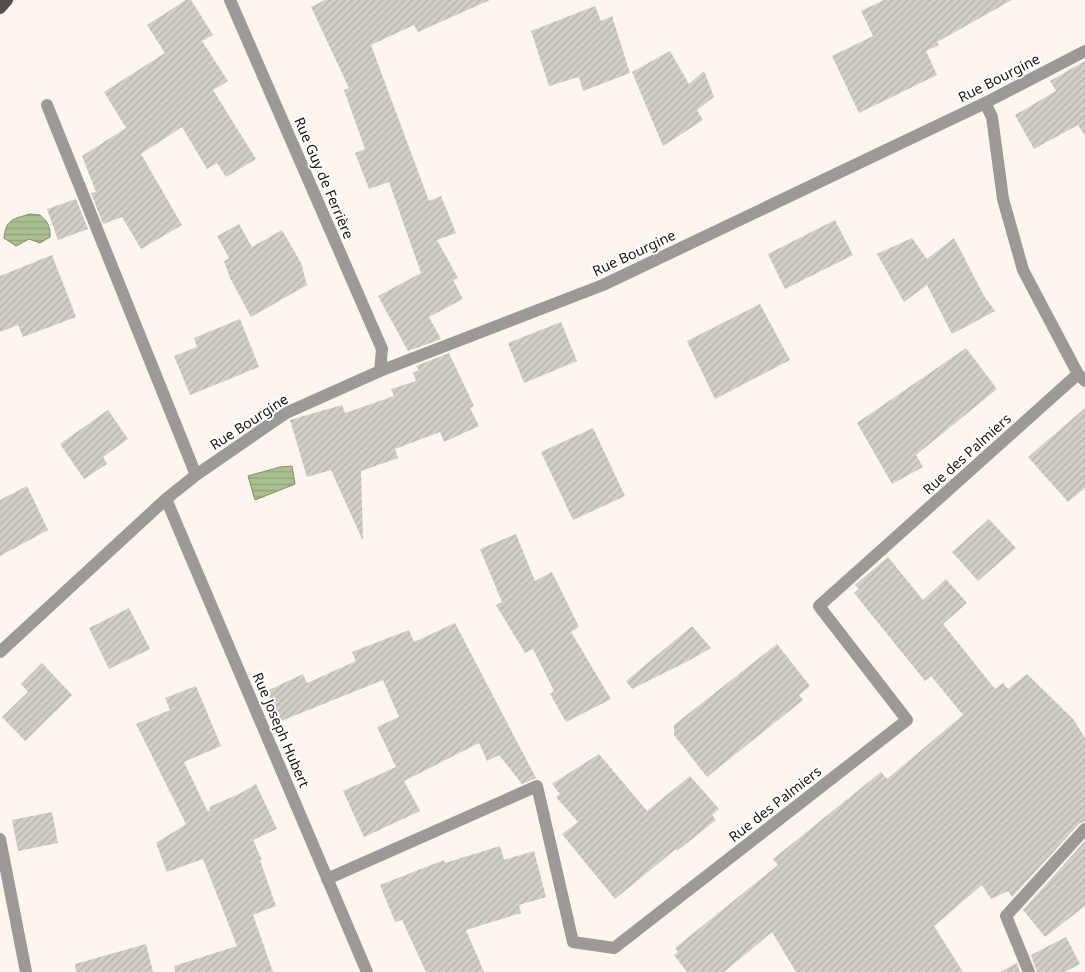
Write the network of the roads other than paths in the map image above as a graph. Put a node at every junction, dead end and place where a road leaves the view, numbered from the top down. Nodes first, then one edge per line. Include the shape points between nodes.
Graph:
1 (7, 0) edge
2 (230, 0) edge
3 (0, 8) edge
4 (1085, 51) edge
5 (985, 103) junction
6 (47, 106) dead end
7 (380, 371) junction
8 (1082, 377) edge
9 (196, 475) junction
10 (166, 499) junction
11 (0, 652) edge
12 (1085, 829) edge
13 (0, 839) edge
14 (328, 879) junction
15 (365, 971) edge
16 (26, 972) edge
17 (1030, 972) edge

1 - 3 main road
2 - 7 street, Rue Guy de Ferrière via 382,349
4 - 5 street, Rue Bourgine
5 - 7 street, Rue Bourgine via 603,285
5 - 8 street via 992,117 1003,199 1023,270
6 - 9 street
7 - 9 street, Rue Bourgine via 286,413
8 - 14 street, Rue des Palmiers via 820,606 906,720 614,948 573,942 537,786
9 - 10 street, Rue Bourgine
10 - 11 street, Rue Bourgine
10 - 14 street, Rue Joseph Hubert
12 - 17 street via 1006,916
13 - 16 street
14 - 15 street, Rue Joseph Hubert

